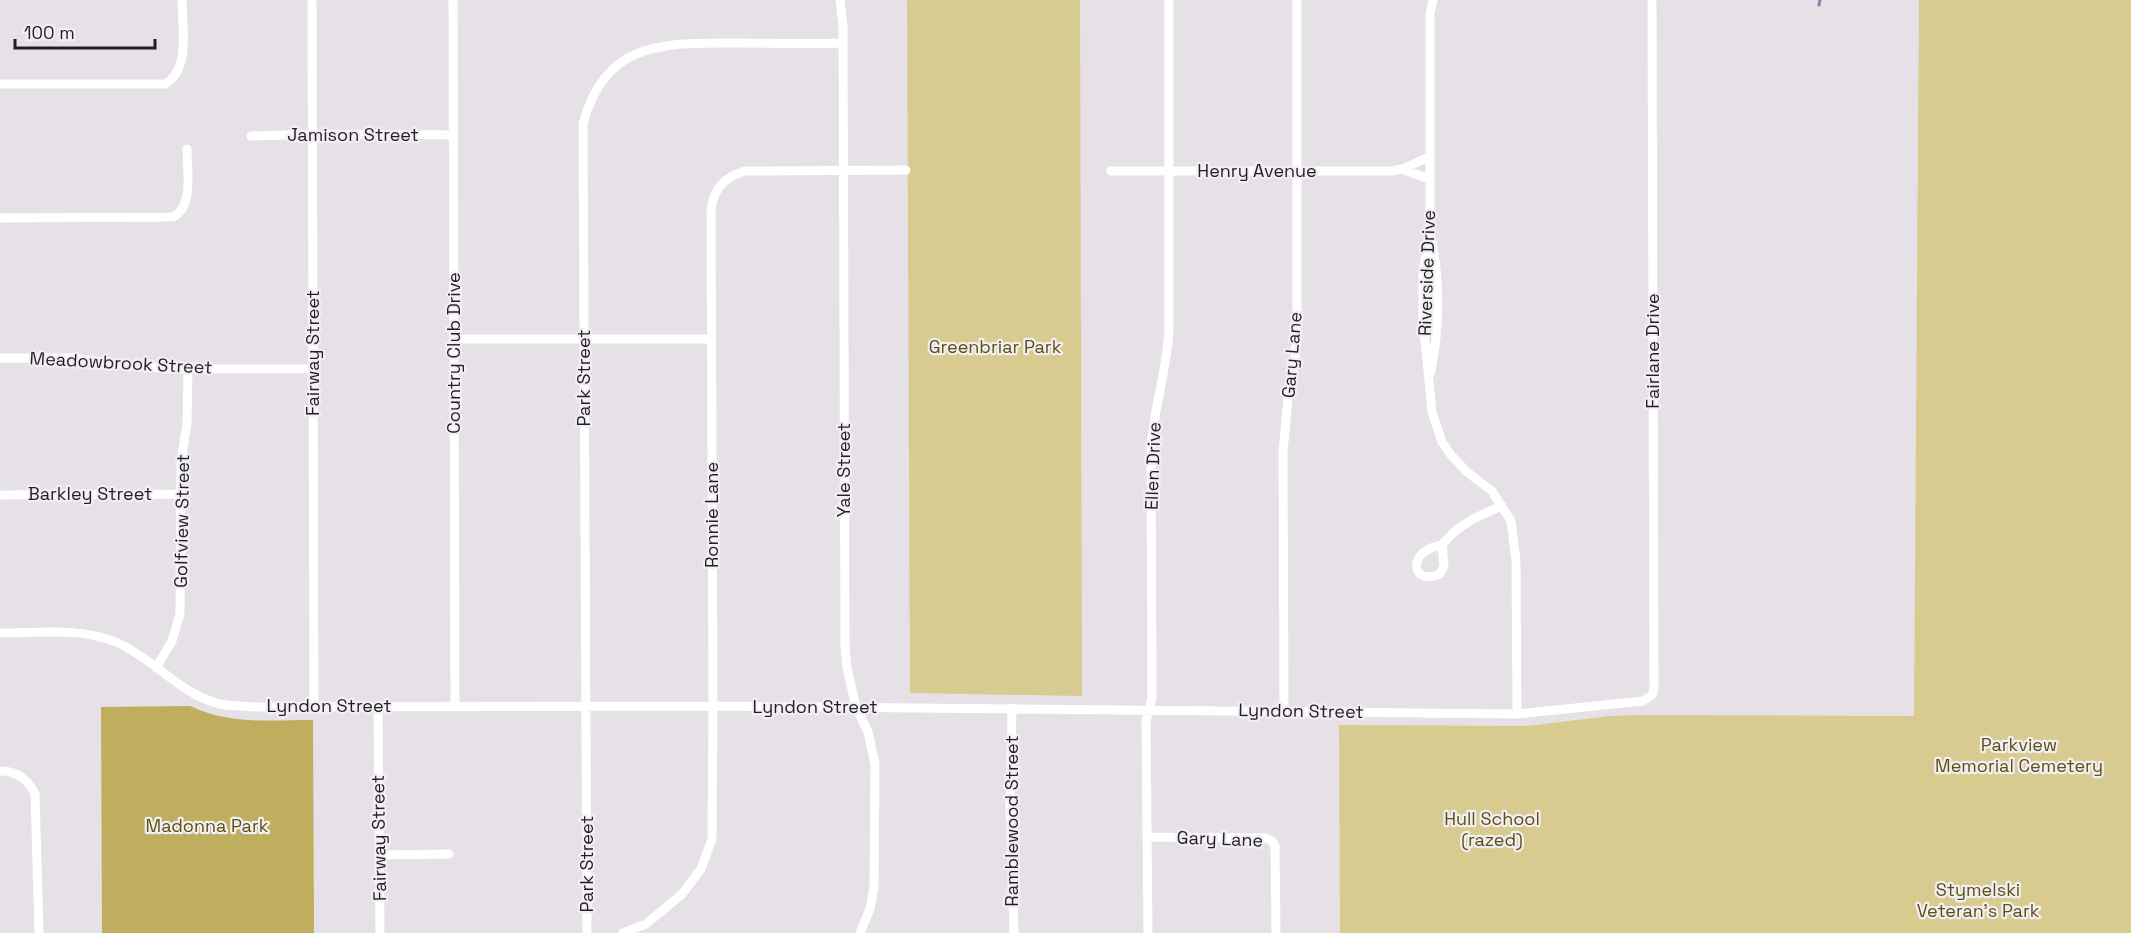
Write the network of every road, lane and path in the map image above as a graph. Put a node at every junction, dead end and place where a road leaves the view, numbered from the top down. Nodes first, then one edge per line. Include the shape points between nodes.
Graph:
1 (182, 0) edge
2 (312, 0) edge
3 (453, 0) edge
4 (840, 0) edge
5 (1169, 0) edge
6 (1297, 0) edge
7 (1427, 0) edge
8 (1433, 0) edge
9 (1652, 0) edge
10 (1430, 13) junction
11 (843, 44) junction
12 (0, 84) edge
13 (313, 134) junction
14 (454, 135) junction
15 (252, 136) dead end
16 (187, 148) dead end
17 (1429, 157) junction
18 (1402, 169) junction
19 (844, 170) junction
20 (906, 170) dead end
21 (1169, 170) junction
22 (1111, 171) dead end
23 (1297, 171) junction
24 (1429, 178) junction
25 (0, 218) edge
26 (454, 339) junction
27 (584, 339) junction
28 (711, 339) junction
29 (0, 358) edge
30 (188, 369) junction
31 (313, 369) junction
32 (181, 494) junction
33 (0, 495) edge
34 (1502, 506) junction
35 (1442, 545) dead end
36 (0, 633) edge
37 (156, 668) junction
38 (1647, 699) joint
39 (315, 706) junction
40 (378, 706) junction
41 (586, 706) junction
42 (713, 706) junction
43 (455, 707) junction
44 (856, 707) junction
45 (1012, 708) junction
46 (1148, 710) junction
47 (1284, 711) junction
48 (1517, 714) junction
49 (0, 771) edge
50 (1147, 837) junction
51 (449, 854) dead end
52 (380, 855) junction
53 (39, 933) edge
54 (380, 933) edge
55 (588, 933) edge
56 (623, 933) edge
57 (860, 933) edge
58 (1014, 933) edge
59 (1148, 933) edge
60 (1276, 933) edge

1 - 12 street via 182,62 174,78 165,84
2 - 13 street, Fairway Street
3 - 14 street, Country Club Drive
4 - 11 street, Yale Street
5 - 21 street, Ellen Drive
6 - 23 street, Gary Lane
7 - 10 street, Riverside Drive
8 - 10 street, Riverside Drive
9 - 38 street, Fairlane Drive via 1654,688
10 - 17 street, Riverside Drive
11 - 19 street, Yale Street
11 - 27 street, Park Street via 658,46 633,55 611,71 591,99 583,124
13 - 14 street, Jamison Street
13 - 15 street, Jamison Street
13 - 31 street, Fairway Street
14 - 26 street, Country Club Drive
16 - 25 street via 187,199 181,212 170,218
17 - 18 street, Henry Avenue
17 - 24 street, Riverside Drive
18 - 23 street, Henry Avenue
18 - 24 street, Henry Avenue
19 - 20 street
19 - 28 street, Ronnie Lane via 745,171 722,183 711,209
19 - 44 street, Yale Street via 845,647
21 - 22 street, Henry Avenue
21 - 23 street, Henry Avenue
21 - 46 street, Ellen Drive via 1169,332 1151,448 1152,699
23 - 47 street, Gary Lane via 1297,323 1284,452
24 - 34 street, Riverside Drive via 1430,236 1423,271 1424,346 1431,412 1451,455 1492,491
26 - 27 street
26 - 43 street, Country Club Drive
27 - 28 street
27 - 41 street, Park Street
28 - 42 street, Ronnie Lane
29 - 30 street, Meadowbrook Street via 70,358 142,368
30 - 31 street, Meadowbrook Street
30 - 32 street, Golfview Street
31 - 39 street, Fairway Street
32 - 33 street, Barkley Street
32 - 37 street, Golfview Street via 180,614 172,641
34 - 35 street via 1464,524
34 - 48 street, Riverside Drive via 1511,521 1516,547
36 - 37 street, Lyndon Street via 90,634 118,643
37 - 39 street, Lyndon Street via 187,690 220,704
38 - 48 street, Lyndon Street
39 - 40 street, Lyndon Street
40 - 43 street, Lyndon Street
40 - 52 street, Fairway Street
41 - 42 street, Lyndon Street
41 - 43 street, Lyndon Street
41 - 55 street, Park Street
42 - 44 street, Lyndon Street
42 - 56 street, Ronnie Lane via 713,830 705,860 692,884 667,908 646,924
44 - 45 street, Lyndon Street
44 - 57 street, Yale Street via 868,732 875,764 874,887
45 - 46 street, Lyndon Street
45 - 58 street, Ramblewood Street
46 - 47 street, Lyndon Street
46 - 50 street, Ellen Drive
47 - 48 street, Lyndon Street
49 - 53 street via 14,773 28,782 35,794
50 - 59 street, Ellen Drive
50 - 60 street, Gary Lane via 1272,841
51 - 52 street
52 - 54 street, Fairway Street

